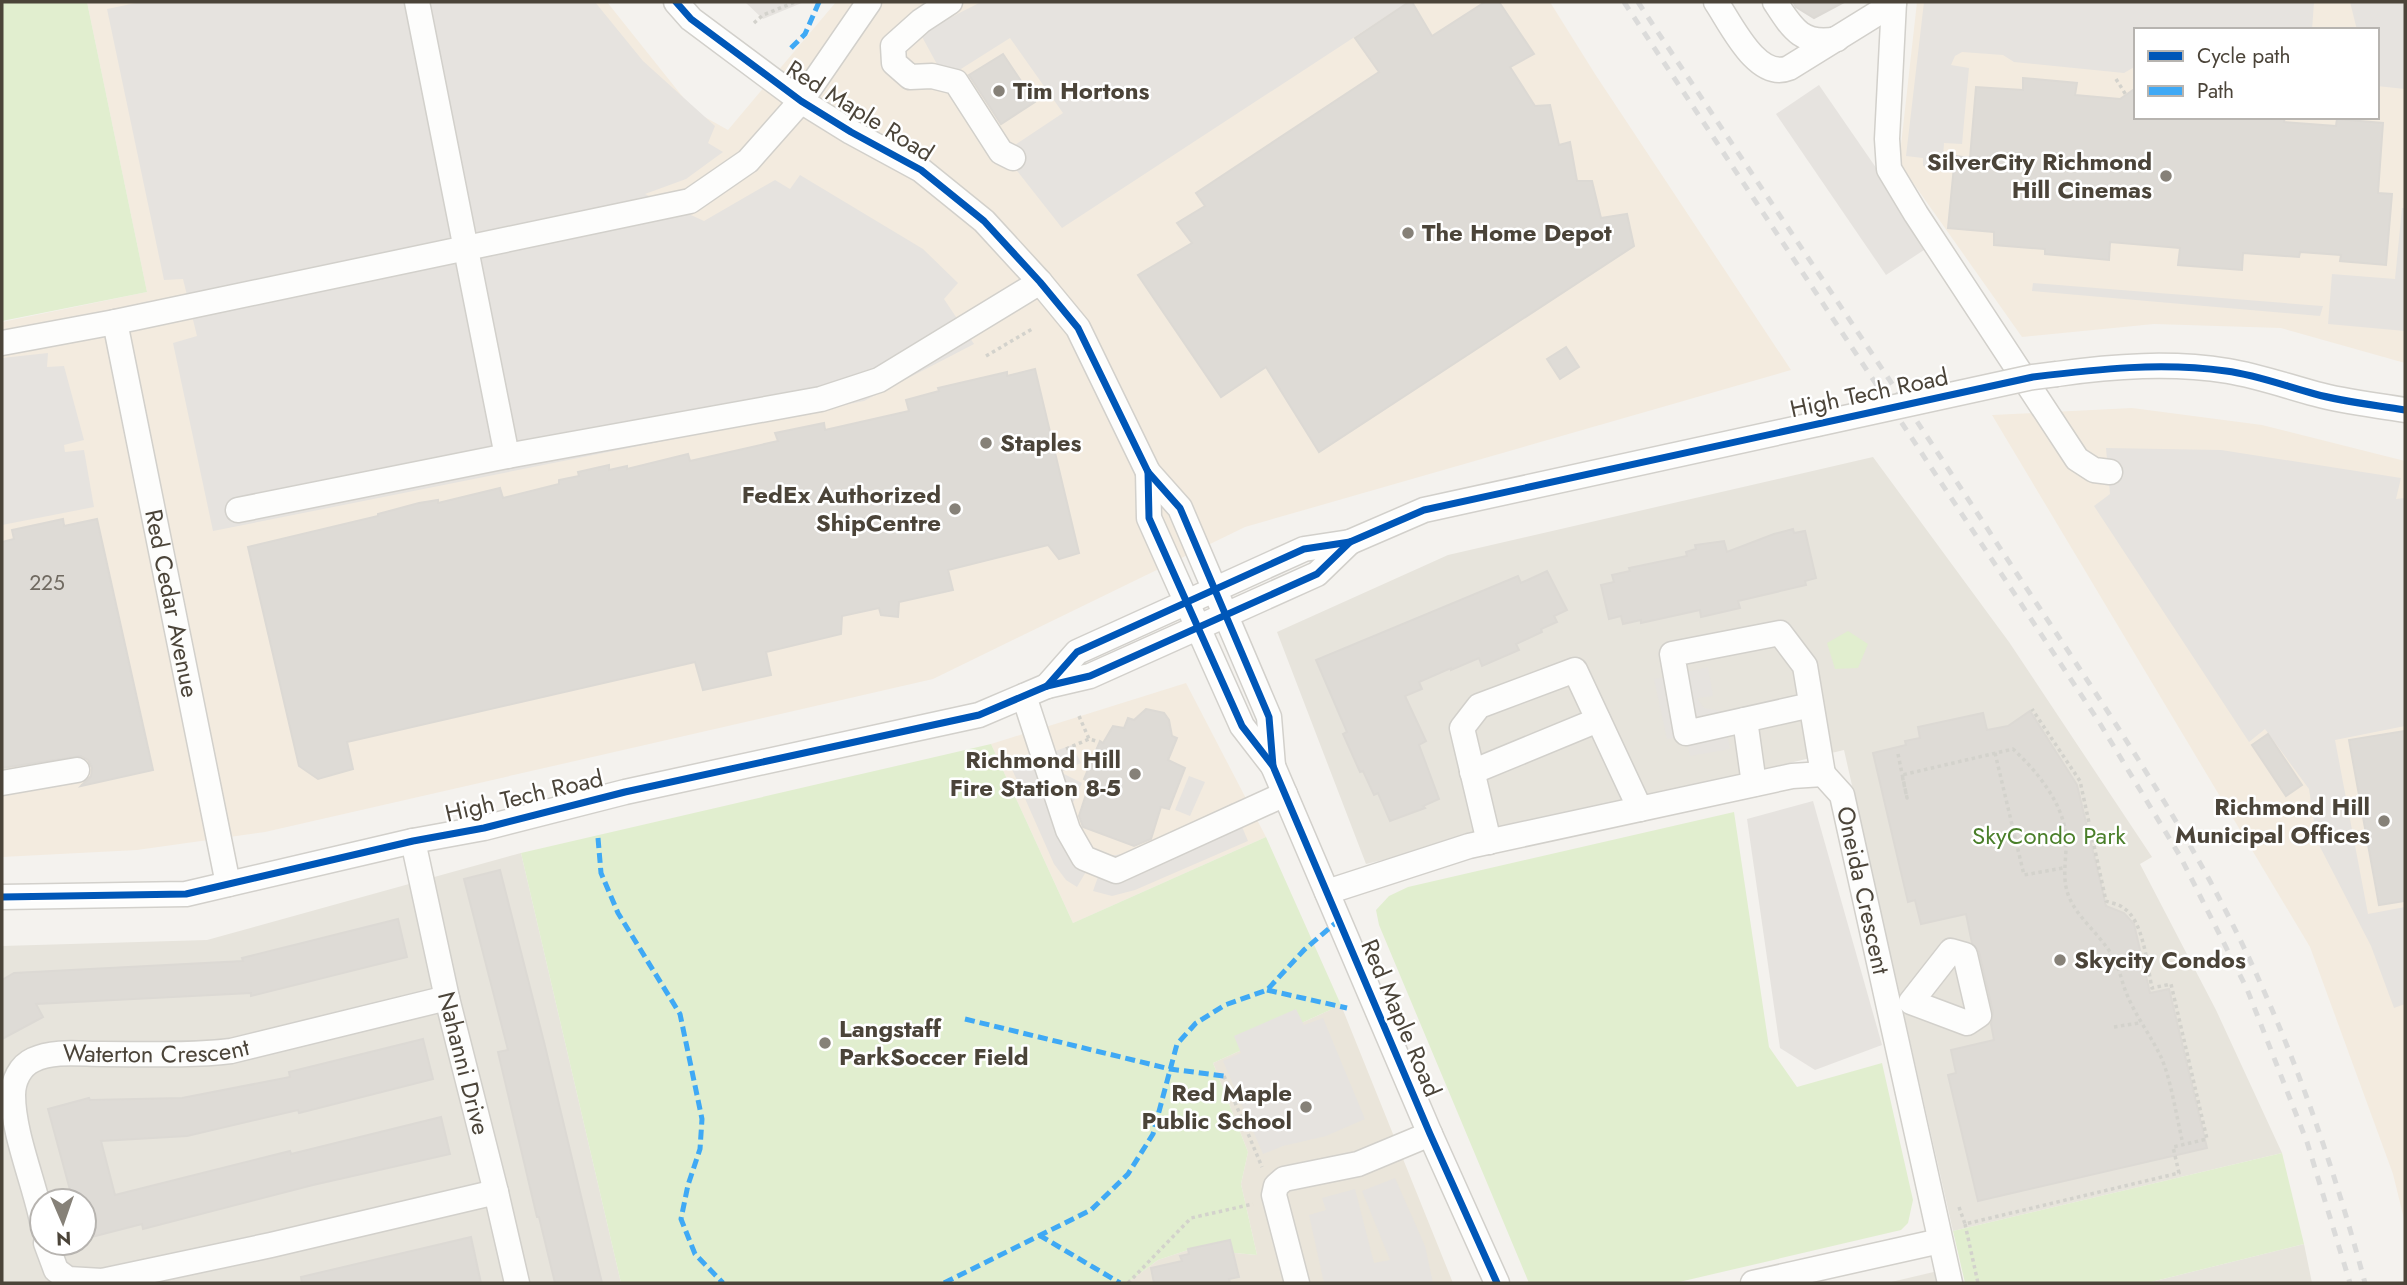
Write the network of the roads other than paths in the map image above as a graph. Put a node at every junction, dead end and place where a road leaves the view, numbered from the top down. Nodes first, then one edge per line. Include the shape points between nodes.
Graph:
1 (417, 2) edge
2 (676, 2) edge
3 (869, 2) edge
4 (950, 2) edge
5 (1716, 2) edge
6 (1775, 2) edge
7 (1894, 2) edge
8 (1837, 38) junction
9 (801, 101) junction
10 (1013, 158) dead end
11 (466, 248) junction
12 (1040, 282) junction
13 (115, 322) junction
14 (2, 343) edge
15 (2405, 410) edge
16 (507, 456) junction
17 (1148, 472) junction
18 (2110, 472) dead end
19 (238, 510) dead end
20 (1350, 542) junction
21 (1215, 588) junction
22 (1187, 601) junction
23 (1225, 615) junction
24 (1197, 628) junction
25 (1047, 686) junction
26 (1024, 696) junction
27 (1811, 705) junction
28 (1598, 720) junction
29 (1745, 720) junction
30 (1273, 766) junction
31 (77, 770) dead end
32 (1472, 772) junction
33 (1823, 774) junction
34 (2, 783) edge
35 (1754, 784) junction
36 (1286, 794) junction
37 (1640, 809) junction
38 (413, 841) junction
39 (1489, 842) junction
40 (228, 884) junction
41 (1327, 892) junction
42 (2, 897) edge
43 (447, 998) junction
44 (1900, 1004) junction
45 (1430, 1134) junction
46 (35, 1187) edge
47 (496, 1192) junction
48 (1940, 1241) junction
49 (51, 1257) edge
50 (1789, 1279) edge
51 (517, 1283) edge
52 (1297, 1283) edge
53 (1497, 1283) edge
54 (1753, 1283) edge
55 (1950, 1283) edge

1 - 11 street
2 - 9 street, Red Maple Road via 691,19
3 - 9 street
4 - 10 street via 892,46 894,63 910,77 956,82 1001,152
5 - 8 street via 1751,54 1768,69 1789,68
6 - 8 street via 1802,36 1819,41
7 - 8 street
7 - 18 street via 1889,169 2077,459 2094,470
9 - 11 street via 748,161 690,201
9 - 12 street, Red Maple Road via 921,170 984,221
11 - 13 street
11 - 16 street
12 - 16 street via 879,380 821,399
12 - 17 street, Red Maple Road via 1078,328
13 - 14 street
13 - 40 street, Red Cedar Avenue
15 - 20 street, High Tech Road, bridge via 2227,371 2110,367 2033,377 1424,510
16 - 19 street
17 - 21 street, Red Maple Road via 1180,508
17 - 22 street, Red Maple Road via 1149,518
20 - 21 street, High Tech Road via 1304,550
20 - 23 street, High Tech Road via 1317,574
21 - 22 street, High Tech Road
21 - 23 street, Red Maple Road
22 - 24 street, Red Maple Road
22 - 25 street, High Tech Road via 1077,652
23 - 24 street, High Tech Road
23 - 30 street, Red Maple Road via 1269,717
24 - 25 street, High Tech Road via 1090,676
24 - 30 street, Red Maple Road via 1242,726
25 - 26 street, High Tech Road
26 - 36 street via 1068,830 1084,858 1116,871
26 - 38 street, High Tech Road via 979,715
27 - 29 street
27 - 29 street via 1805,666 1780,633 1672,654 1686,733
27 - 33 street
28 - 32 street
28 - 32 street via 1575,670 1479,706 1462,728
28 - 37 street
29 - 35 street
30 - 36 street, Red Maple Road
31 - 34 street
32 - 39 street
33 - 35 street, Oneida Crescent
33 - 44 street, Oneida Crescent via 1842,795
35 - 37 street, Oneida Crescent
36 - 41 street, Red Maple Road
37 - 39 street, Oneida Crescent
38 - 40 street, High Tech Road
38 - 43 street, Nahanni Drive
39 - 41 street, Oneida Crescent
40 - 42 street, High Tech Road via 186,894
41 - 45 street, Red Maple Road
43 - 46 street, Waterton Crescent via 231,1051 204,1055 55,1054 31,1060 16,1076 13,1095
43 - 47 street, Nahanni Drive
44 - 44 street via 1967,1023 1979,1015 1962,947
44 - 48 street, Oneida Crescent
45 - 52 street via 1358,1164 1283,1179 1276,1186 1274,1195
45 - 53 street, Red Maple Road
47 - 49 street via 102,1281 68,1279 56,1270
47 - 51 street, Nahanni Drive
48 - 50 street
48 - 55 street, Oneida Crescent
50 - 54 street

